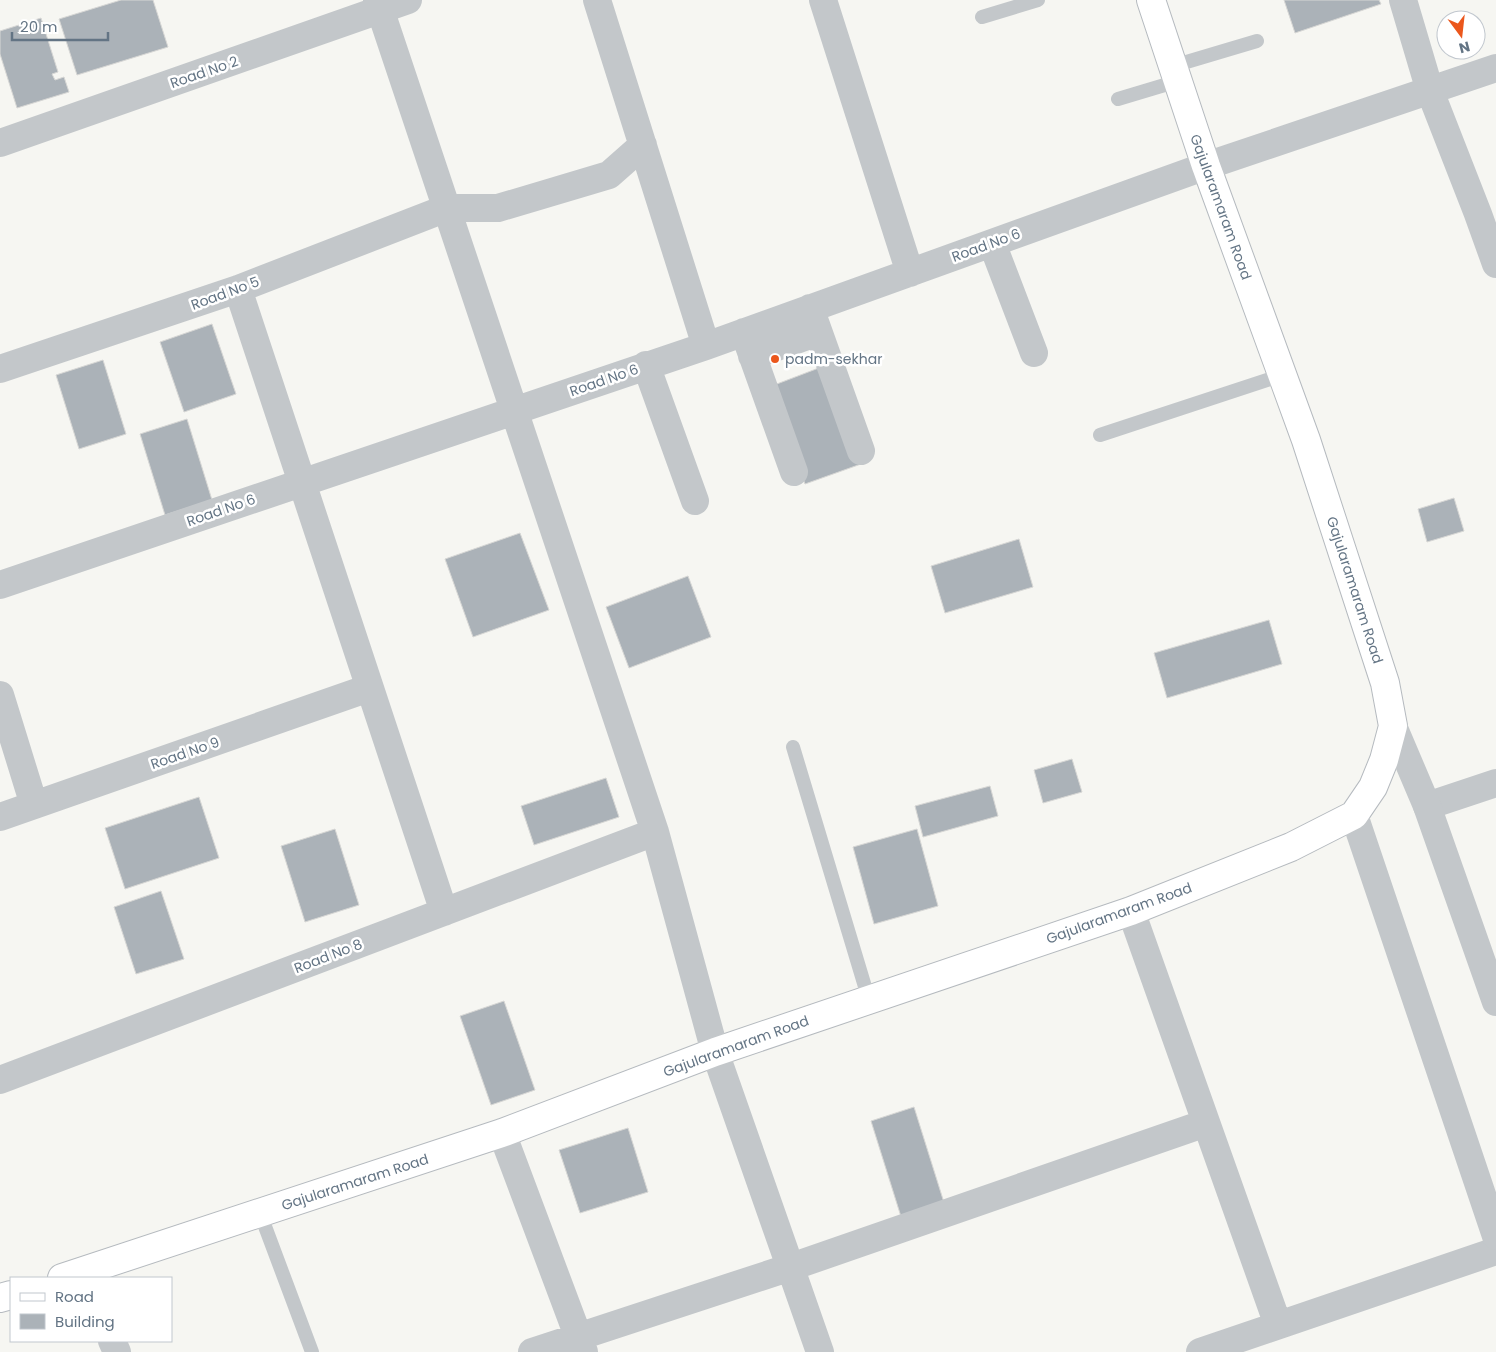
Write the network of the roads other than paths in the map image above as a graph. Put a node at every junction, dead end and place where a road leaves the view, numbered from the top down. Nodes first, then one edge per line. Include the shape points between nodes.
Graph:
1 (408, 0) edge
2 (597, 0) edge
3 (823, 0) edge
4 (1038, 0) edge
5 (1152, 0) edge
6 (1403, 0) edge
7 (379, 5) edge
8 (982, 17) dead end
9 (1257, 40) dead end
10 (1496, 68) edge
11 (1175, 74) junction
12 (1430, 91) junction
13 (1118, 100) dead end
14 (0, 143) edge
15 (643, 145) junction
16 (1206, 166) junction
17 (447, 208) junction
18 (992, 243) junction
19 (1496, 264) edge
20 (910, 273) junction
21 (238, 289) junction
22 (814, 320) junction
23 (748, 344) junction
24 (706, 346) junction
25 (1034, 353) dead end
26 (646, 366) junction
27 (0, 369) edge
28 (1282, 375) junction
29 (514, 410) junction
30 (1100, 435) dead end
31 (861, 451) dead end
32 (794, 472) dead end
33 (302, 482) junction
34 (695, 501) dead end
35 (0, 585) edge
36 (369, 688) junction
37 (0, 695) edge
38 (1392, 726) junction
39 (793, 747) dead end
40 (1496, 783) edge
41 (34, 805) junction
42 (1427, 806) junction
43 (1354, 815) junction
44 (0, 817) edge
45 (655, 832) junction
46 (1131, 911) junction
47 (444, 912) junction
48 (869, 1000) junction
49 (1496, 1002) edge
50 (715, 1052) junction
51 (0, 1080) edge
52 (1206, 1122) junction
53 (502, 1133) junction
54 (260, 1213) junction
55 (1496, 1236) edge
56 (1496, 1252) edge
57 (791, 1268) junction
58 (77, 1276) edge
59 (1278, 1325) junction
60 (581, 1344) edge
61 (312, 1352) edge
62 (532, 1352) edge
63 (820, 1352) edge
64 (1200, 1352) edge

1 - 7 street, Road No 2
2 - 15 street
3 - 20 street
4 - 8 lane
5 - 11 main road, Gajularamaram Road
6 - 12 street
7 - 14 street, Road No 2
7 - 17 street
9 - 11 lane
10 - 12 street, Road No 6
11 - 13 lane
11 - 16 main road, Gajularamaram Road
12 - 16 street, Road No 6
12 - 19 street
15 - 17 street via 609,175 498,208
15 - 24 street
16 - 18 street, Road No 6
16 - 28 main road, Gajularamaram Road
17 - 21 street, Road No 5
17 - 29 street
18 - 20 street, Road No 6
18 - 25 street
20 - 22 street, Road No 6
21 - 27 street, Road No 5
21 - 33 street
22 - 23 street, Road No 6
22 - 31 street
23 - 24 street, Road No 6
23 - 32 street
24 - 26 street, Road No 6
26 - 29 street, Road No 6
26 - 34 street
28 - 30 lane
28 - 38 main road, Gajularamaram Road via 1375,648
29 - 33 street, Road No 6
29 - 45 street
33 - 35 street, Road No 6
33 - 36 street
36 - 41 street, Road No 9
36 - 47 street
37 - 41 street
38 - 42 street
38 - 43 main road, Gajularamaram Road via 1384,760 1373,786
39 - 48 lane
40 - 42 street
41 - 44 street, Road No 9
42 - 49 street
43 - 46 main road, Gajularamaram Road via 1291,847
43 - 55 street
45 - 47 street, Road No 8
45 - 50 street
46 - 48 main road, Gajularamaram Road
46 - 52 street
47 - 51 street, Road No 8
48 - 50 main road, Gajularamaram Road
50 - 53 main road, Gajularamaram Road
50 - 57 street
52 - 57 street
52 - 59 street
53 - 54 main road, Gajularamaram Road
53 - 60 street
54 - 58 main road, Gajularamaram Road
54 - 61 lane
56 - 59 street
57 - 60 street
57 - 63 street
59 - 64 street
60 - 62 street

